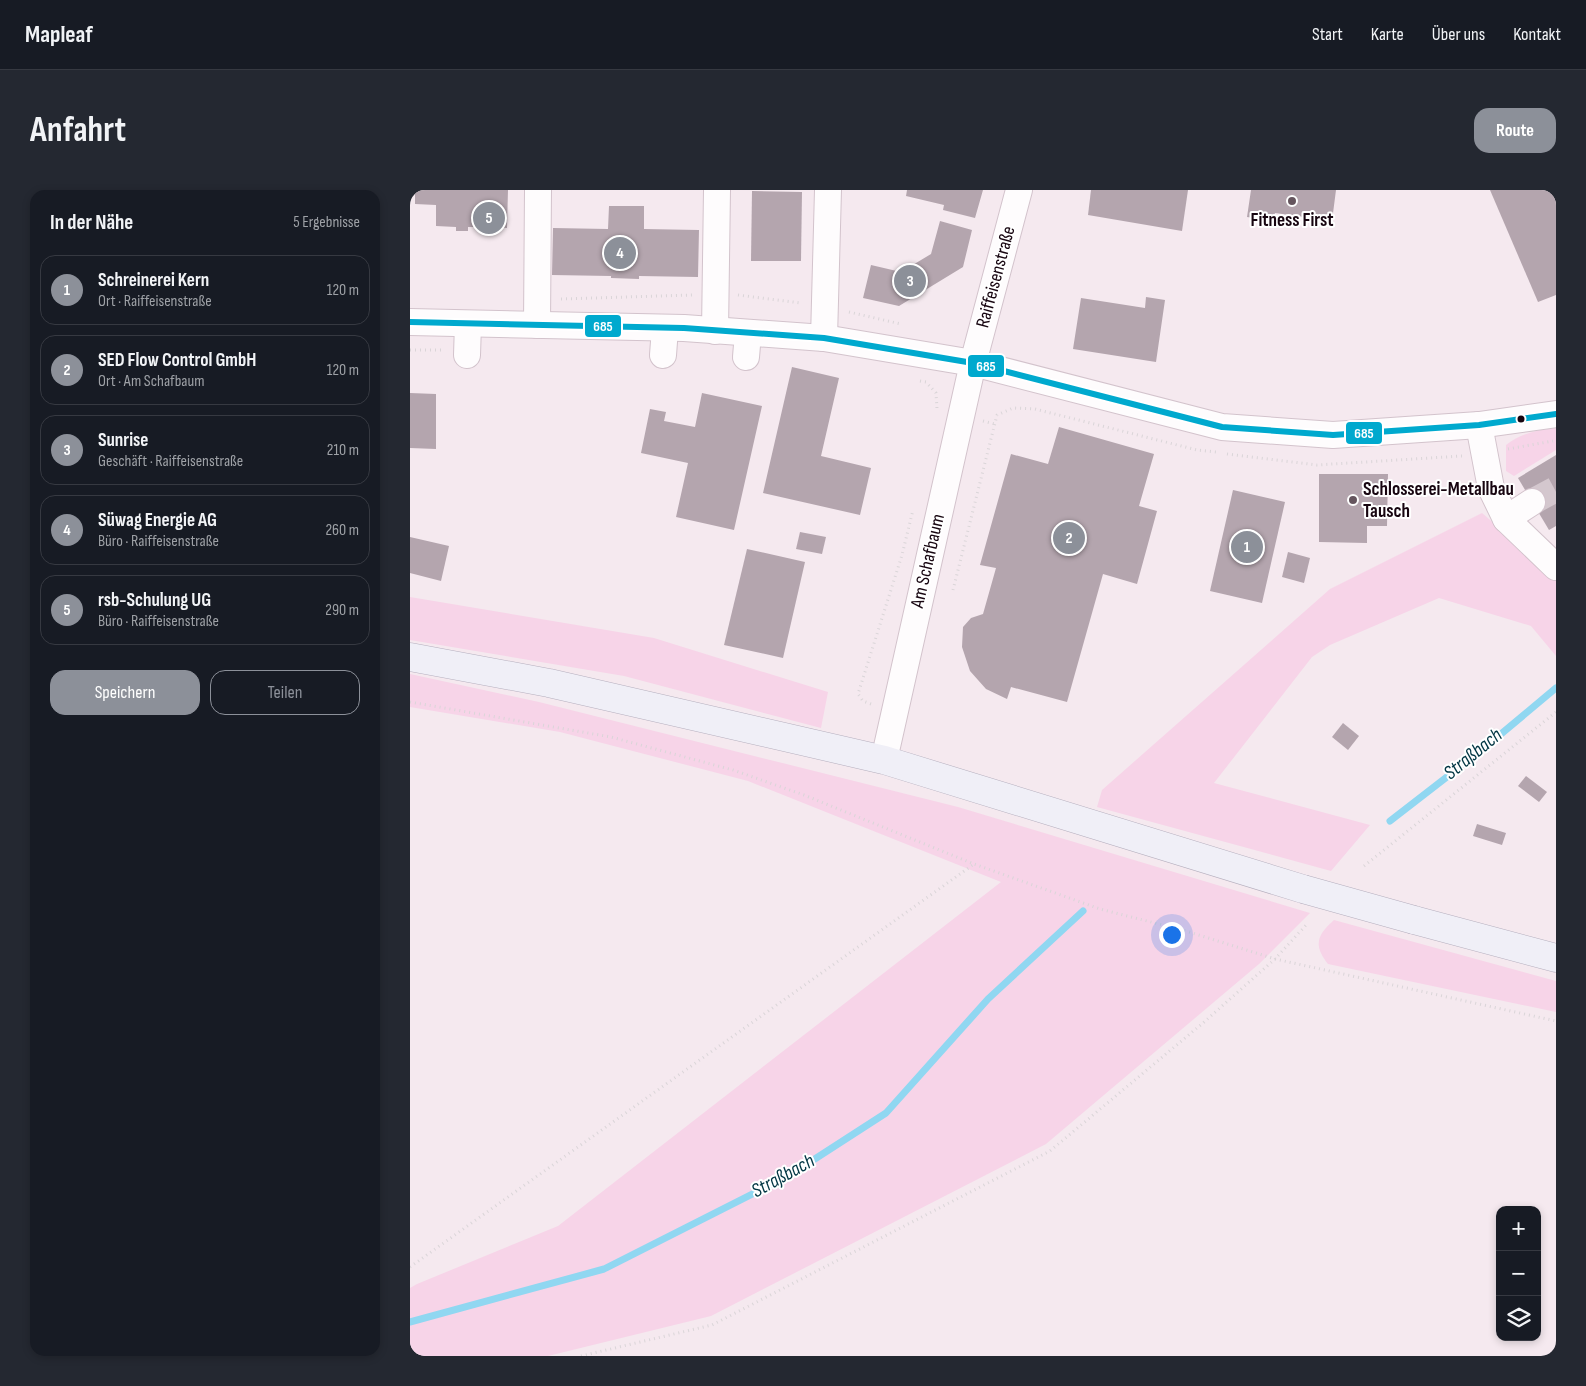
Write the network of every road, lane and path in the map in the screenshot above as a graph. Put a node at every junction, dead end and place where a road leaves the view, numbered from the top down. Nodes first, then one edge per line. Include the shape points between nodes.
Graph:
1 (538, 190) edge
2 (717, 190) edge
3 (828, 190) edge
4 (1019, 190) edge
5 (410, 322) edge
6 (468, 324) junction
7 (537, 325) junction
8 (666, 328) junction
9 (715, 331) junction
10 (824, 338) junction
11 (467, 355) dead end
12 (663, 355) dead end
13 (973, 363) junction
14 (1556, 414) edge
15 (1479, 425) junction
16 (1556, 441) edge
17 (1484, 454) junction
18 (1532, 502) tunnel mouth
19 (1506, 519) junction
20 (1556, 567) edge
21 (953, 590) dead end
22 (410, 657) edge
23 (410, 702) edge
24 (1556, 712) edge
25 (884, 760) junction
26 (974, 864) junction
27 (1364, 866) dead end
28 (1307, 924) dead end
29 (1275, 958) junction
30 (1556, 958) edge
31 (1556, 1021) edge
32 (410, 1267) edge
33 (581, 1356) edge

1 - 7 street
2 - 9 street
3 - 10 street
4 - 13 street, Raiffeisenstraße
5 - 6 street
6 - 7 street
6 - 11 street
7 - 8 street
8 - 9 street
8 - 12 street
9 - 10 street via 747,345
10 - 13 street
13 - 15 street via 1222,427 1334,435
13 - 25 street, Am Schafbaum
14 - 15 street
15 - 17 street
16 - 17 path
17 - 19 street via 1491,488
17 - 21 path via 1317,466 1197,450 1096,423 1013,408 997,415
18 - 19 street
19 - 20 street
22 - 25 main road via 549,683
23 - 26 path via 611,737 733,770 804,795
24 - 27 path
25 - 30 main road, bridge via 1303,889
26 - 29 path via 1100,909
26 - 32 path
28 - 29 path
29 - 31 path
29 - 33 path via 1050,1152 712,1325

